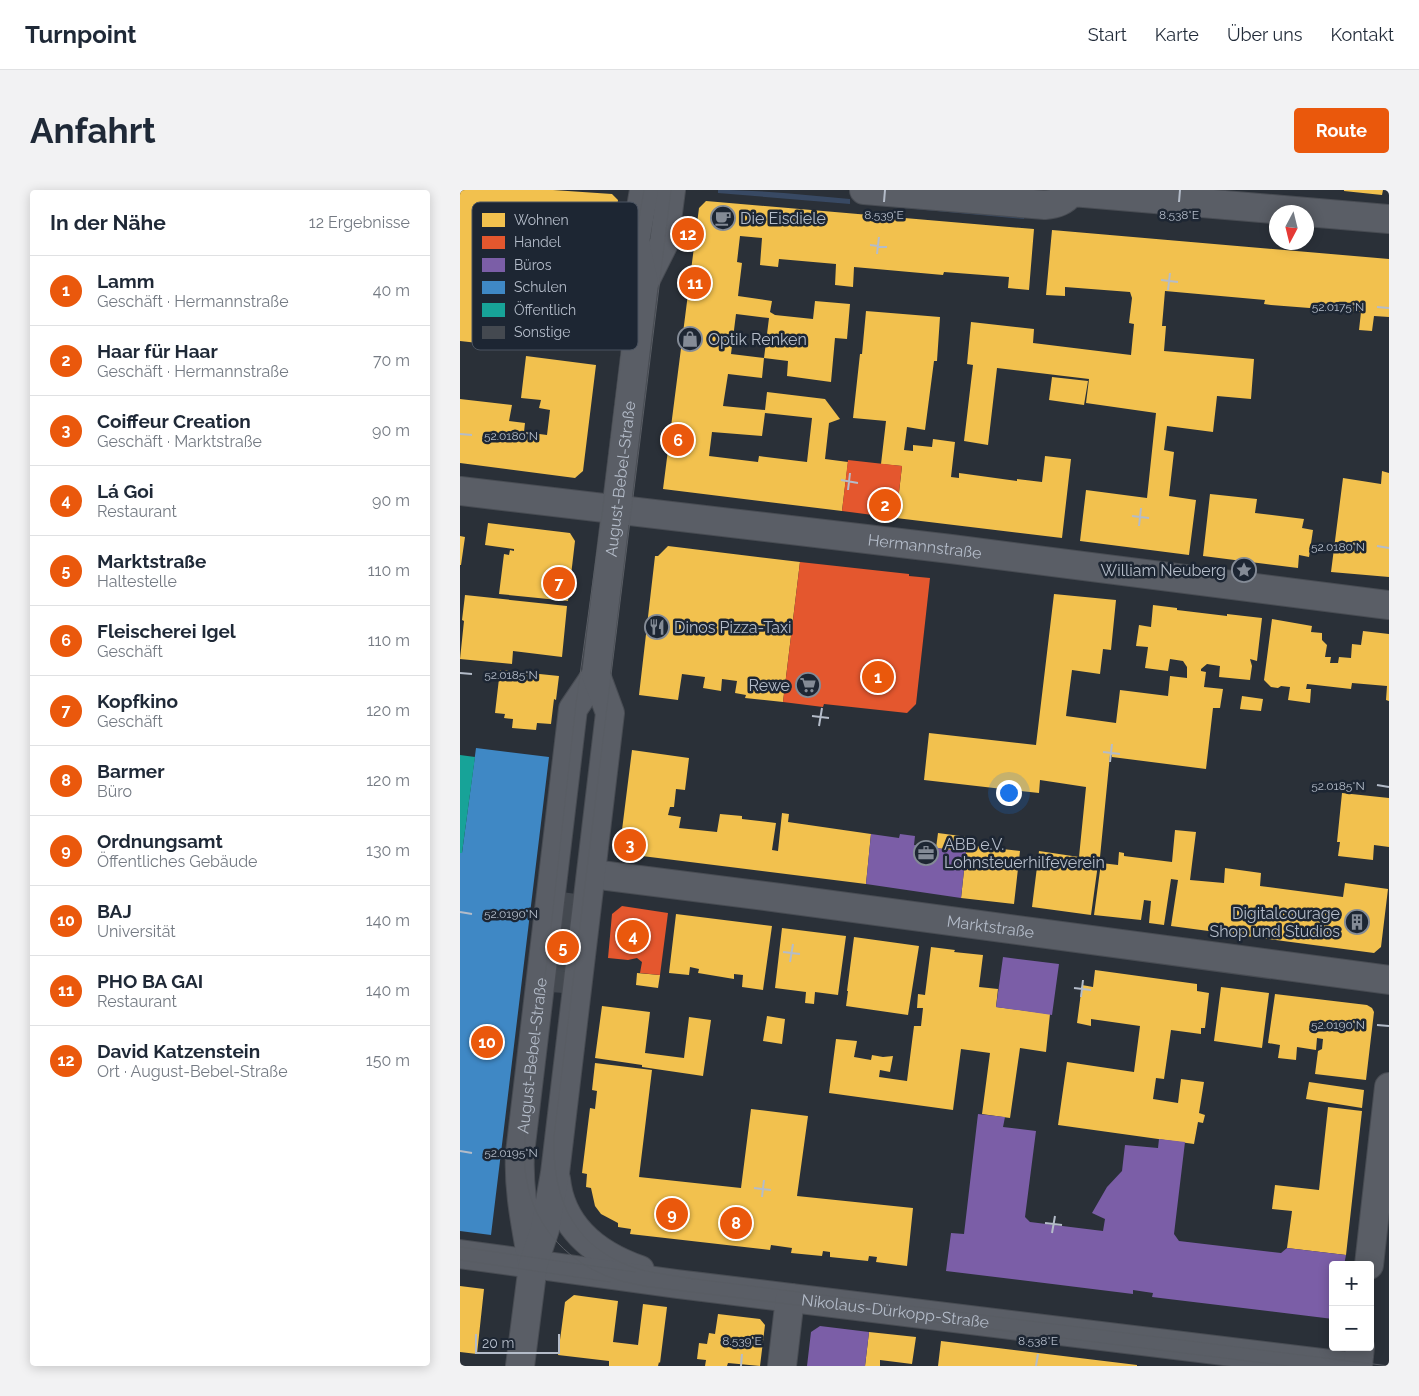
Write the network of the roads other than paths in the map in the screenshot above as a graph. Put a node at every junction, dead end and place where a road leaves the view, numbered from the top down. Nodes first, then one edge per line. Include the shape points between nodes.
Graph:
1 (644, 190) edge
2 (671, 190) edge
3 (864, 190) edge
4 (1073, 191) edge
5 (1389, 219) edge
6 (638, 225) edge
7 (638, 256) edge
8 (644, 283) junction
9 (638, 333) edge
10 (636, 350) edge
11 (460, 491) edge
12 (617, 510) junction
13 (1389, 605) edge
14 (596, 675) junction
15 (592, 874) junction
16 (1389, 980) edge
17 (1389, 1087) edge
18 (555, 1173) junction
19 (460, 1254) edge
20 (1370, 1261) edge
21 (533, 1265) junction
22 (677, 1284) junction
23 (790, 1298) junction
24 (1360, 1351) edge
25 (520, 1366) edge
26 (782, 1366) edge
27 (1346, 1366) edge
28 (1358, 1366) edge

1 - 6 street, August-Bebel-Straße
2 - 8 street, August-Bebel-Straße via 664,243
3 - 4 street via 1045,205 1064,200
4 - 5 street
7 - 8 street, August-Bebel-Straße
8 - 9 street, August-Bebel-Straße
10 - 12 street, August-Bebel-Straße
11 - 12 street, Hermannstraße
12 - 13 street, Hermannstraße
12 - 14 street, August-Bebel-Straße
14 - 15 street, August-Bebel-Straße via 610,713
14 - 21 street, August-Bebel-Straße via 573,709 520,1153 524,1219
15 - 16 street, Marktstraße
15 - 18 street, August-Bebel-Straße
17 - 20 street
18 - 21 street, August-Bebel-Straße via 545,1229
18 - 22 street, August-Bebel-Straße via 566,1214 593,1247 626,1265
19 - 21 street, Nikolaus-Dürkopp-Straße
21 - 22 street, Nikolaus-Dürkopp-Straße
21 - 25 street, August-Bebel-Straße
22 - 23 street, Nikolaus-Dürkopp-Straße
23 - 26 street
23 - 27 street, Nikolaus-Dürkopp-Straße
24 - 28 street

